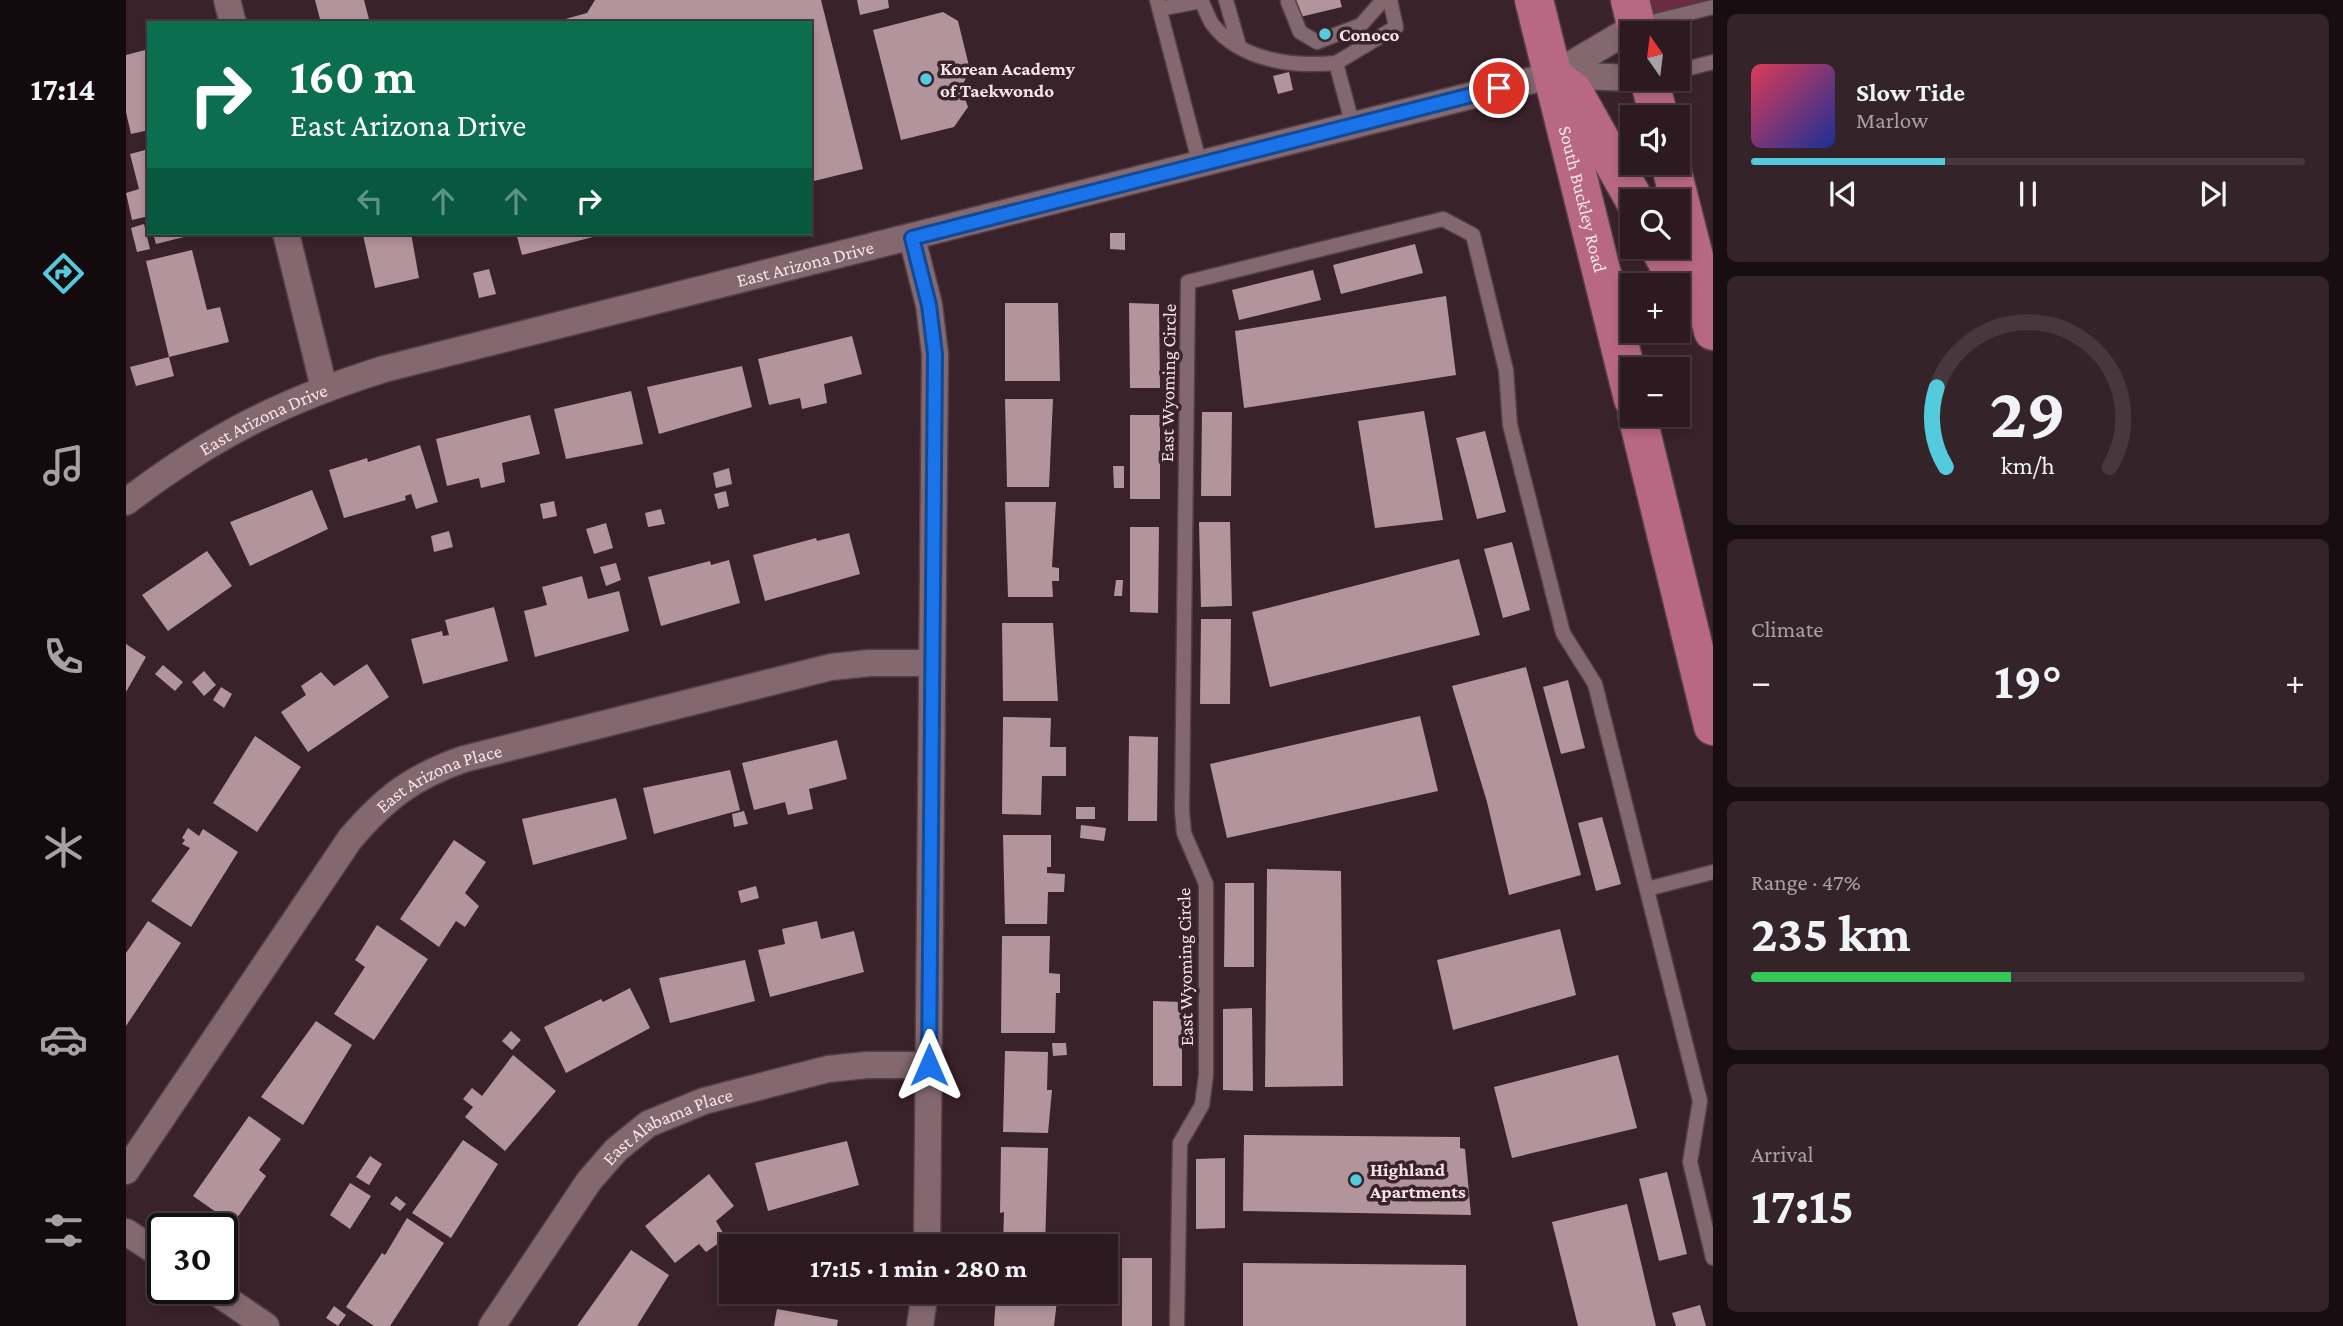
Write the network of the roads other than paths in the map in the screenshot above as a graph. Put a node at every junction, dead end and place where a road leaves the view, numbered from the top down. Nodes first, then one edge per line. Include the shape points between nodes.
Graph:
1 (227, 0) edge
2 (1201, 0) edge
3 (1226, 0) edge
4 (1383, 0) edge
5 (1390, 0) edge
6 (1534, 0) edge
7 (1287, 2) dead end
8 (1158, 5) edge
9 (1713, 7) edge
10 (1634, 20) edge
11 (232, 21) edge
12 (1239, 48) junction
13 (1713, 62) edge
14 (1336, 63) junction
15 (1690, 68) edge
16 (1553, 75) junction
17 (1620, 78) edge
18 (1353, 126) junction
19 (1200, 165) junction
20 (1673, 175) edge
21 (1628, 189) edge
22 (286, 235) edge
23 (912, 238) junction
24 (1665, 259) edge
25 (1713, 331) edge
26 (1713, 347) edge
27 (1623, 357) edge
28 (324, 388) junction
29 (1640, 427) edge
30 (126, 502) edge
31 (932, 663) junction
32 (1713, 726) edge
33 (1713, 872) edge
34 (1647, 889) junction
35 (929, 1065) junction
36 (126, 1171) edge
37 (126, 1232) edge
38 (927, 1234) edge
39 (147, 1246) edge
40 (1713, 1258) edge
41 (233, 1304) edge
42 (923, 1304) edge
43 (266, 1326) edge
44 (492, 1326) edge
45 (920, 1326) edge
46 (1177, 1326) edge

1 - 11 street
2 - 8 lane
2 - 12 lane via 1213,25
3 - 12 lane
4 - 7 lane via 1361,25 1317,43 1300,32
5 - 14 lane via 1396,27
6 - 16 main road, South Buckley Road
8 - 19 lane
9 - 10 lane
10 - 16 street, East Arizona Drive
12 - 14 lane via 1276,61
13 - 15 lane
14 - 18 lane
16 - 17 street, East Arizona Drive
16 - 18 street, East Arizona Drive
16 - 21 main road via 1573,91
16 - 27 main road, South Buckley Road
18 - 19 street, East Arizona Drive
19 - 23 street, East Arizona Drive
20 - 25 main road
22 - 28 street
23 - 28 street, East Arizona Drive via 384,369
23 - 31 street via 929,305 935,354
24 - 26 main road
28 - 30 street, East Arizona Drive via 234,428
29 - 32 main road
31 - 35 street
31 - 36 street, East Arizona Place via 831,667 464,759 400,788 350,839
33 - 34 lane
34 - 40 lane, East Wyoming Circle via 1700,1101 1690,1162
34 - 46 lane, East Wyoming Circle via 1595,684 1563,634 1510,425 1506,370 1473,235 1443,219 1188,282 1182,811 1184,833 1206,884 1206,1075 1202,1105 1180,1143
35 - 38 street
35 - 44 street, East Alabama Place via 828,1069 704,1101 648,1124 616,1150 589,1181
37 - 39 street
41 - 43 street
42 - 45 street

